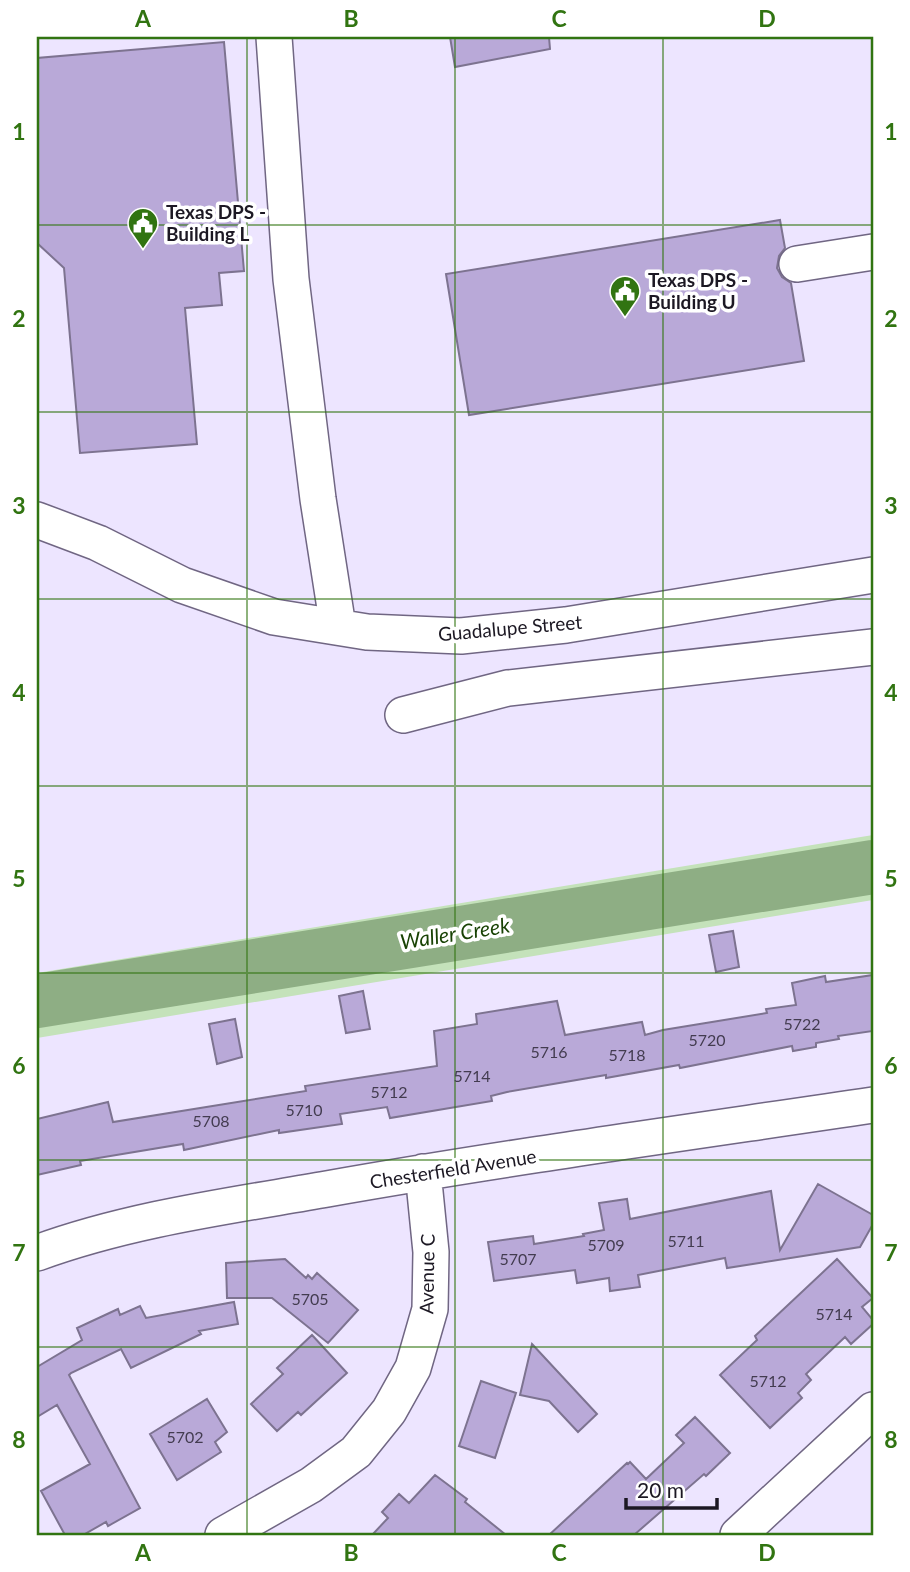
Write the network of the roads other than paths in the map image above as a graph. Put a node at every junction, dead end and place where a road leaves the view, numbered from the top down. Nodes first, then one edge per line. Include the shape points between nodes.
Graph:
1 (274, 37) edge
2 (873, 252) edge
3 (797, 264) dead end
4 (37, 520) edge
5 (873, 575) edge
6 (338, 627) junction
7 (873, 647) edge
8 (403, 715) dead end
9 (873, 1105) edge
10 (423, 1172) junction
11 (37, 1253) edge
12 (873, 1410) edge
13 (223, 1535) edge
14 (738, 1535) edge

1 - 6 street via 291,279
2 - 3 street
4 - 6 street, Guadalupe Street via 98,543 181,585 274,617
5 - 6 street, Guadalupe Street via 566,625 461,636
7 - 8 street via 508,688
9 - 10 street, Chesterfield Avenue
10 - 11 street, Chesterfield Avenue via 157,1219
10 - 13 street, Avenue C via 431,1252 430,1309 413,1368 389,1412 356,1452 311,1485
12 - 14 street

